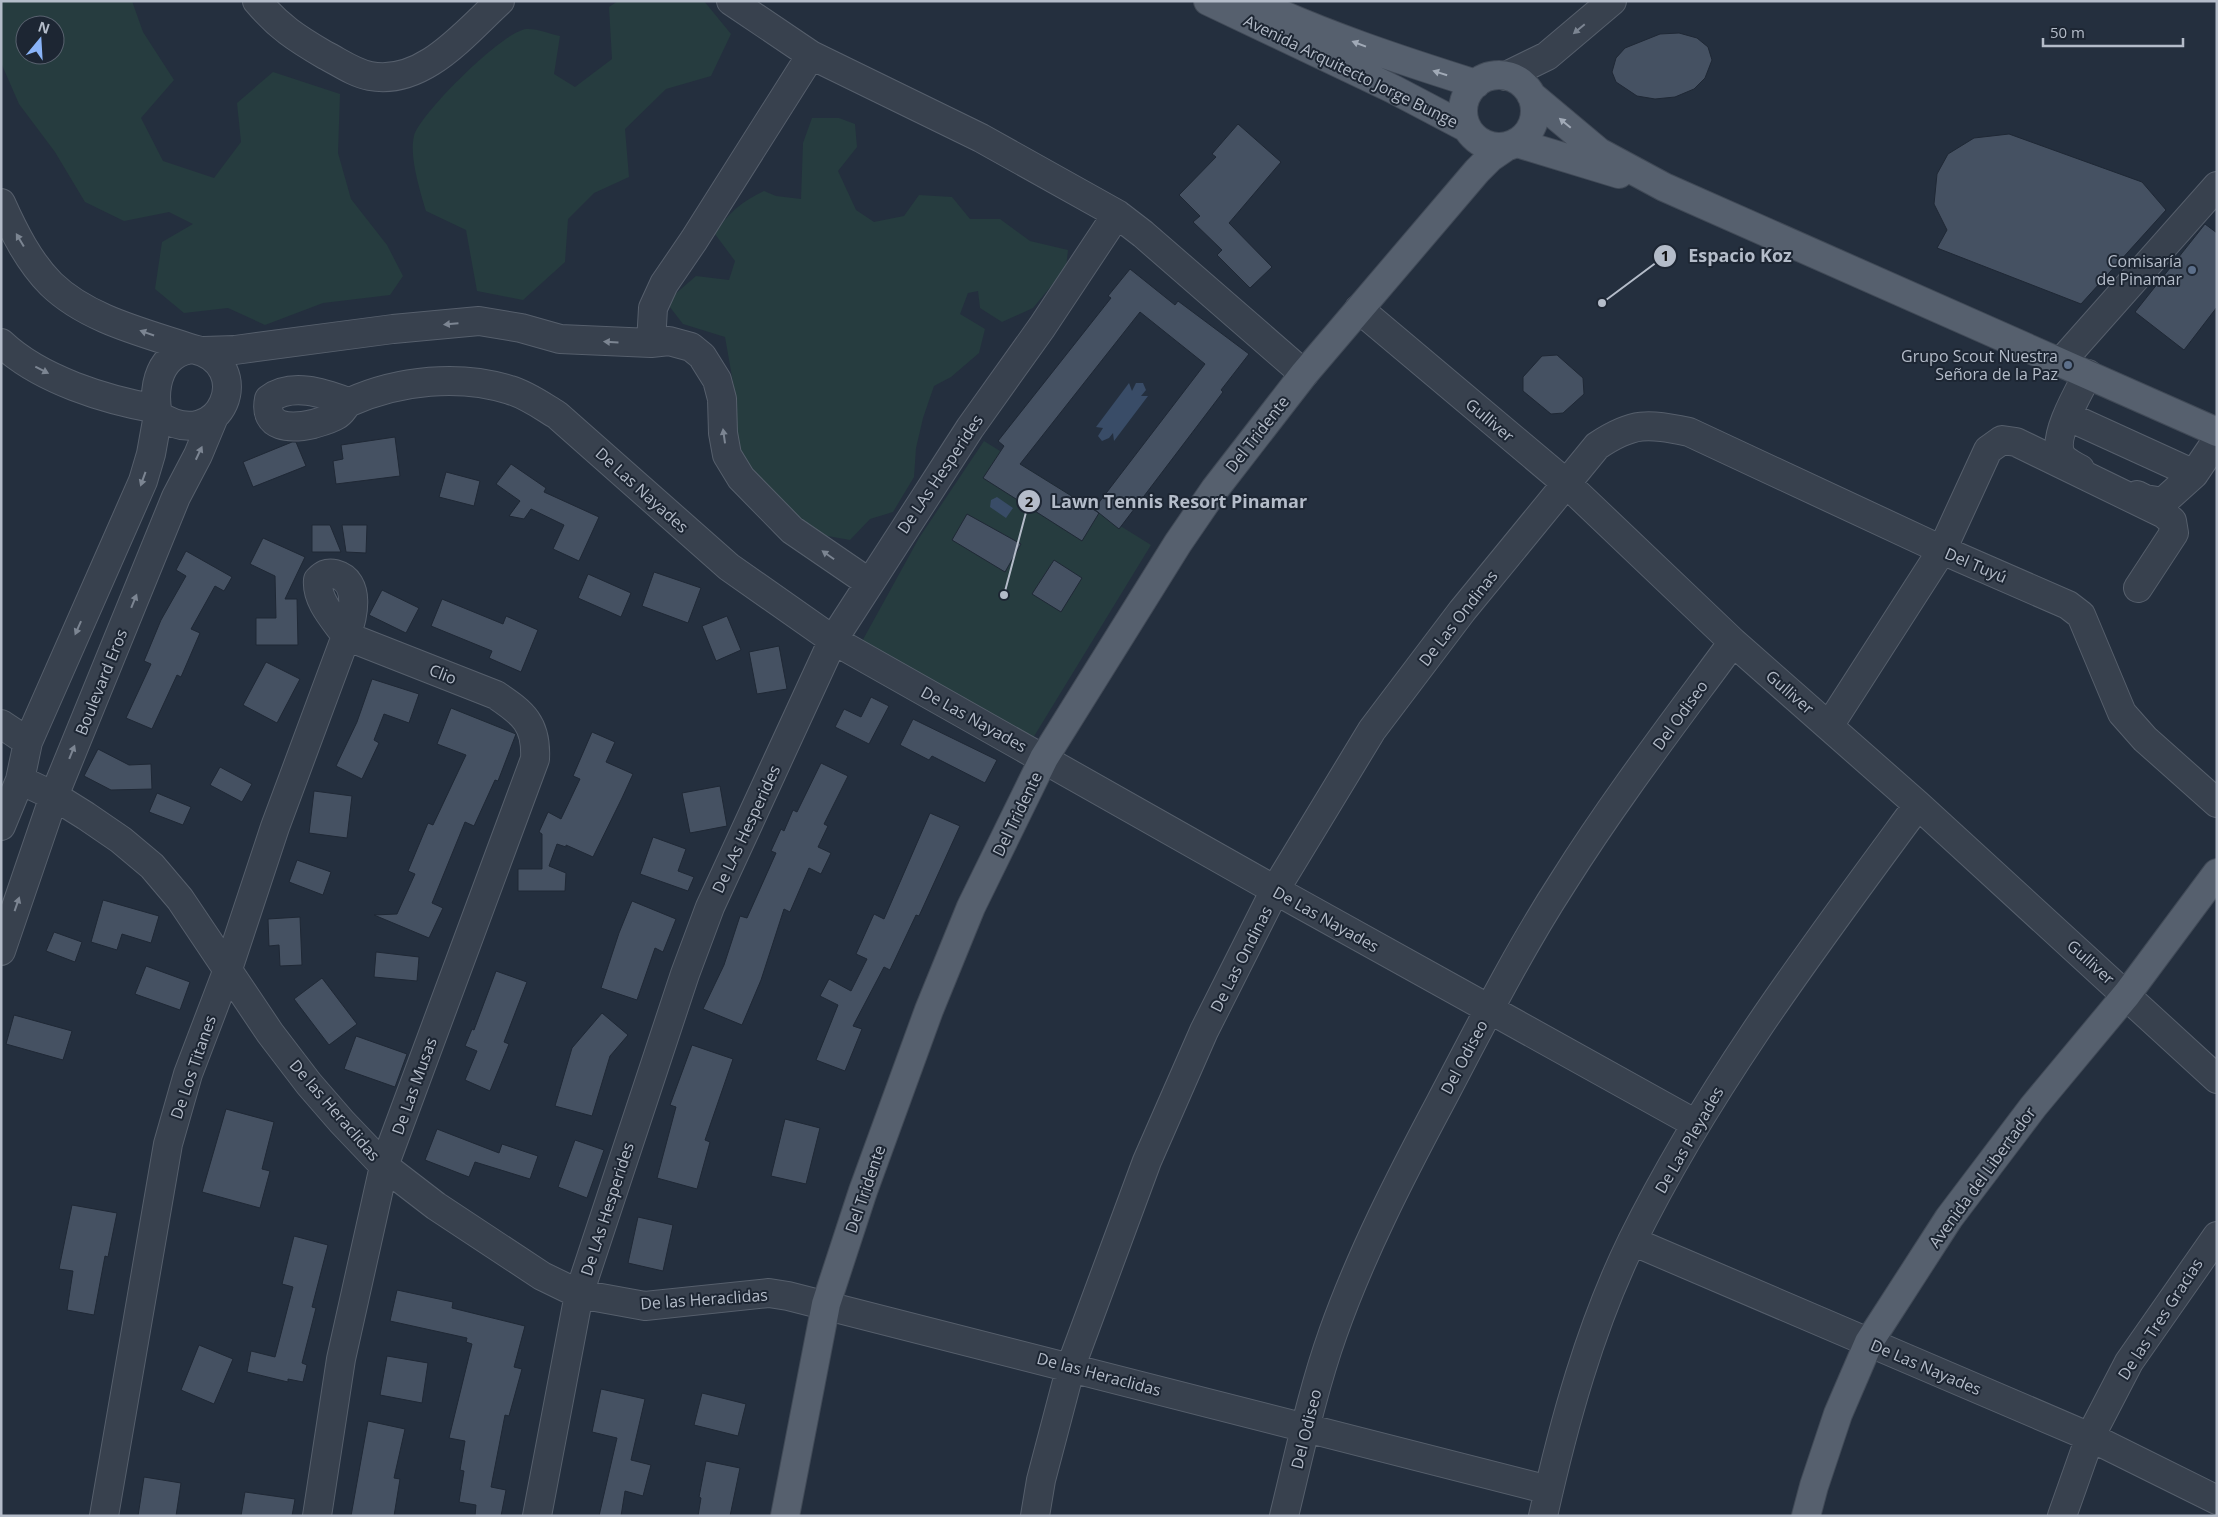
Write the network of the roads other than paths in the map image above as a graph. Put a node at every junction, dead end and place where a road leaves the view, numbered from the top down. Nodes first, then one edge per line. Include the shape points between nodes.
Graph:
1 (257, 1) edge
2 (500, 1) edge
3 (731, 1) edge
4 (1208, 1) edge
5 (1252, 1) edge
6 (1612, 1) edge
7 (811, 55) junction
8 (1506, 76) junction
9 (1476, 84) junction
10 (1531, 95) junction
11 (1469, 131) junction
12 (1512, 145) junction
13 (2217, 186) edge
14 (1664, 187) junction
15 (1, 203) edge
16 (1444, 210) junction
17 (2208, 212) edge
18 (1117, 214) junction
19 (1359, 309) junction
20 (1, 343) edge
21 (651, 343) junction
22 (198, 350) junction
23 (2061, 362) junction
24 (1304, 374) junction
25 (2088, 374) junction
26 (348, 402) dead end
27 (158, 412) junction
28 (2067, 416) junction
29 (213, 419) junction
30 (1651, 424) joint
31 (2217, 432) edge
32 (2217, 440) edge
33 (2194, 474) junction
34 (1566, 484) junction
35 (1942, 550) junction
36 (868, 582) junction
37 (2138, 588) dead end
38 (346, 636) joint
39 (833, 640) junction
40 (1733, 642) junction
41 (1, 724) edge
42 (530, 726) joint
43 (1828, 726) junction
44 (28, 742) junction
45 (1044, 758) junction
46 (54, 796) junction
47 (8, 803) edge
48 (2217, 804) edge
49 (1918, 805) junction
50 (2217, 873) edge
51 (1275, 890) junction
52 (1, 950) edge
53 (228, 969) junction
54 (2126, 994) junction
55 (1489, 1010) junction
56 (2217, 1079) edge
57 (1696, 1124) junction
58 (384, 1166) junction
59 (2217, 1236) edge
60 (1632, 1241) junction
61 (579, 1294) junction
62 (826, 1304) junction
63 (1869, 1342) junction
64 (1072, 1366) junction
65 (1306, 1428) junction
66 (2090, 1437) junction
67 (2217, 1500) edge
68 (1546, 1503) edge
69 (104, 1516) edge
70 (316, 1516) edge
71 (537, 1516) edge
72 (785, 1516) edge
73 (1035, 1516) edge
74 (1284, 1516) edge
75 (1806, 1516) edge
76 (2062, 1516) edge

1 - 2 street via 288,33 346,66 368,76 386,78 404,74 439,56
3 - 7 street
4 - 11 main road, Avenida Arquitecto Jorge Bunge via 1393,89
9 -> 5 main road, Avenida Arquitecto Jorge Bunge via 1405,62
6 -> 8 street via 1547,56
7 - 18 street via 981,138
7 - 21 street via 664,284 653,308
8 - 9 main road via 1496,75
8 - 10 main road via 1516,80
9 - 11 main road via 1463,104 1463,116
10 - 12 main road via 1535,116 1526,136
14 -> 10 main road via 1599,152
11 - 12 main road via 1486,145
11 - 16 main road, Del Tridente via 1467,159
12 - 14 main road
12 - 16 main road, Del Tridente via 1490,158
13 - 17 street
14 - 23 main road
22 -> 15 street via 100,316 74,302 51,284 30,258
16 - 19 main road, Del Tridente
17 - 23 street
18 - 24 street
18 - 36 street, De LAs Hesperides
19 - 24 main road, Del Tridente
19 - 34 street, Gulliver
20 -> 27 street via 39,369 90,392
21 -> 22 street via 560,339 479,321 254,347
36 -> 21 street via 792,530 741,478 727,455 717,380 702,356 690,347 669,341
22 - 27 street via 182,350 165,362 156,385
22 - 29 street via 222,365 226,376 225,398
23 - 25 main road
24 - 45 main road, Del Tridente via 1215,489 1178,543
25 - 28 street
25 - 31 main road
26 - 39 street, De Las Nayades via 399,386 436,381 478,382 511,390 557,415 729,568
27 - 29 street via 178,425 198,426
27 -> 44 street via 143,481
28 - 33 street
28 - 33 street via 2059,448 2061,456 2068,463 2146,499 2163,502
46 -> 29 street, Boulevard Eros via 176,497
30 - 34 street, De Las Ondinas via 1618,432 1597,446
30 - 35 street, Del Tuyú via 1689,432
32 - 33 street
34 - 40 street, Gulliver
34 - 51 street, De Las Ondinas via 1462,611 1372,730
35 - 37 street via 1988,450 2002,440 2016,442 2164,514 2172,521 2174,534
35 - 43 street
35 - 48 street, Del Tuyú via 2068,605 2080,615 2122,713 2145,739
36 - 39 street, De LAs Hesperides
38 - 42 street, Clio via 496,695 516,708
38 - 53 street, De Los Titanes via 275,827
39 - 45 street, De Las Nayades
39 - 61 street, De LAs Hesperides via 710,907
40 - 43 street, Gulliver
40 - 55 street, Del Odiseo via 1595,832 1561,884
41 - 44 street
42 - 58 street, De Las Musas via 536,740 535,759
43 - 49 street, Gulliver
44 - 47 street
45 - 51 street, De Las Nayades
45 - 62 main road, Del Tridente via 971,908 929,1010
46 - 47 street, De las Heraclidas
52 -> 46 street, Boulevard Eros
46 - 53 street, De las Heraclidas via 121,840 152,866 180,899
49 - 54 street, Gulliver
49 - 57 street, De Las Pleyades via 1804,961
50 - 54 main road, Avenida del Libertador
51 - 55 street, De Las Nayades
51 - 64 street, De Las Ondinas via 1204,1031 1147,1161
53 - 58 street, De las Heraclidas via 270,1033 309,1084
53 - 69 street, De Los Titanes via 188,1074 168,1144
54 - 56 street, Gulliver
54 - 63 main road, Avenida del Libertador via 1949,1218
55 - 57 street, De Las Nayades
55 - 65 street, Del Odiseo via 1421,1139 1352,1284 1327,1350
57 - 60 street, De Las Pleyades
58 - 61 street, De las Heraclidas via 436,1206 542,1276
58 - 70 street, De Las Musas via 341,1359
59 - 66 street, De las Tres Gracias via 2129,1362
60 - 63 street, De Las Nayades
60 - 68 street, De Las Pleyades via 1587,1350
61 - 62 street, De las Heraclidas via 645,1306 769,1293
61 - 71 street, De LAs Hesperides
62 - 64 street, De las Heraclidas
62 - 72 main road, Del Tridente
63 - 66 street, De Las Nayades
63 - 75 main road, Avenida del Libertador via 1838,1414
64 - 65 street, De las Heraclidas
64 - 73 street, De Las Ondinas via 1041,1480
65 - 68 street, De las Heraclidas
65 - 74 street, Del Odiseo
66 - 67 street, De Las Nayades
66 - 76 street, De las Tres Gracias

